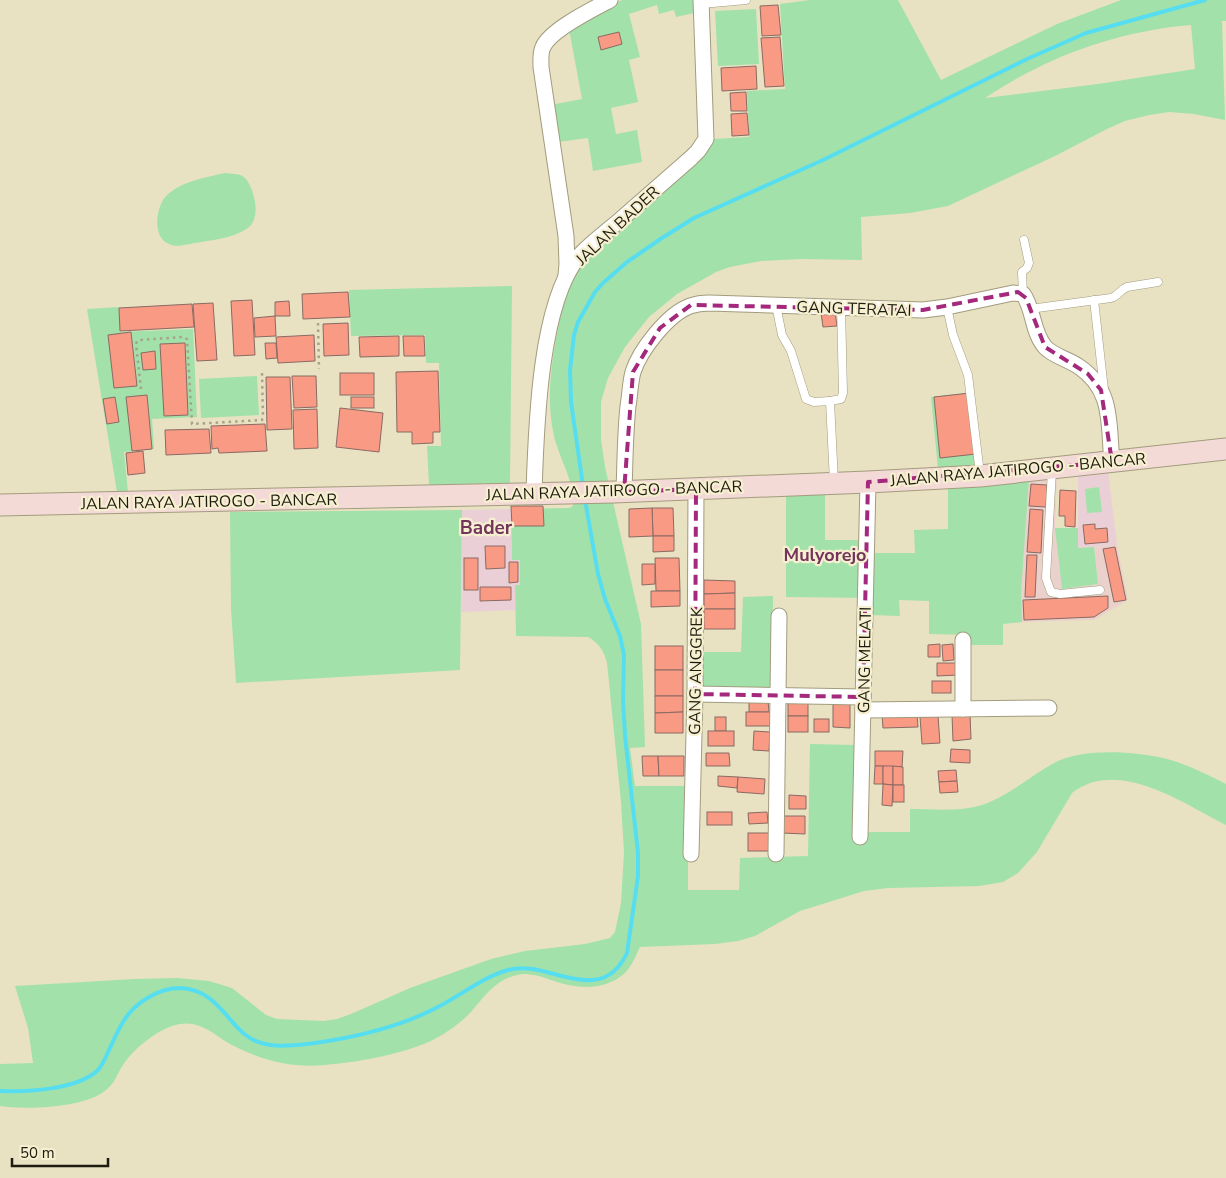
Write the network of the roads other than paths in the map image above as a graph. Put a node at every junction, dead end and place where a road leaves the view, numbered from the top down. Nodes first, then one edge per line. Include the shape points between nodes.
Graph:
1 (610, 0) edge
2 (746, 0) edge
3 (701, 2) edge
4 (1024, 240) dead end
5 (565, 277) junction
6 (1158, 282) dead end
7 (1023, 294) junction
8 (1094, 300) junction
9 (776, 305) junction
10 (841, 307) junction
11 (947, 308) junction
12 (1030, 309) junction
13 (1105, 398) junction
14 (830, 402) junction
15 (1226, 449) edge
16 (1112, 462) junction
17 (1052, 468) junction
18 (980, 476) junction
19 (868, 482) junction
20 (834, 484) junction
21 (696, 489) junction
22 (619, 492) junction
23 (540, 493) junction
24 (0, 505) edge
25 (1100, 590) dead end
26 (779, 616) dead end
27 (963, 640) dead end
28 (695, 694) junction
29 (778, 696) junction
30 (863, 704) junction
31 (1049, 708) dead end
32 (963, 709) junction
33 (860, 837) dead end
34 (691, 854) dead end
35 (776, 854) dead end

1 - 5 street via 562,28 546,42 542,51 541,66 566,236
2 - 3 lane
3 - 5 street, JALAN BADER via 707,133 703,145 586,250
4 - 7 lane via 1029,263 1022,272
5 - 23 street, JALAN BADER via 544,363 538,412
6 - 8 lane via 1127,287 1115,297
7 - 11 street, GANG TERATAI via 1013,293
7 - 12 street
8 - 12 lane
8 - 13 lane
9 - 10 street, GANG TERATAI
9 - 14 lane via 782,335 791,351 806,399
9 - 22 street, GANG TERATAI via 691,305 660,328 633,372
10 - 11 street, GANG TERATAI
10 - 14 lane via 843,393 841,399
11 - 18 lane via 968,375
12 - 13 street via 1045,347 1088,374
13 - 16 street
14 - 20 lane
15 - 16 main road, JALAN RAYA JATIROGO - BANCAR
16 - 17 main road, JALAN RAYA JATIROGO - BANCAR
17 - 18 main road, JALAN RAYA JATIROGO - BANCAR
17 - 25 lane via 1048,588 1060,594
18 - 19 main road, JALAN RAYA JATIROGO - BANCAR
19 - 20 main road, JALAN RAYA JATIROGO - BANCAR
19 - 30 street, GANG MELATI
20 - 21 main road, JALAN RAYA JATIROGO - BANCAR
21 - 22 main road, JALAN RAYA JATIROGO - BANCAR
21 - 28 street, GANG ANGGREK
22 - 23 main road, JALAN RAYA JATIROGO - BANCAR
23 - 24 main road, JALAN RAYA JATIROGO - BANCAR
26 - 29 street
27 - 32 street
28 - 29 street
28 - 34 street, GANG ANGGREK
29 - 30 street
29 - 35 street
30 - 32 street
30 - 33 street, GANG MELATI
31 - 32 street

